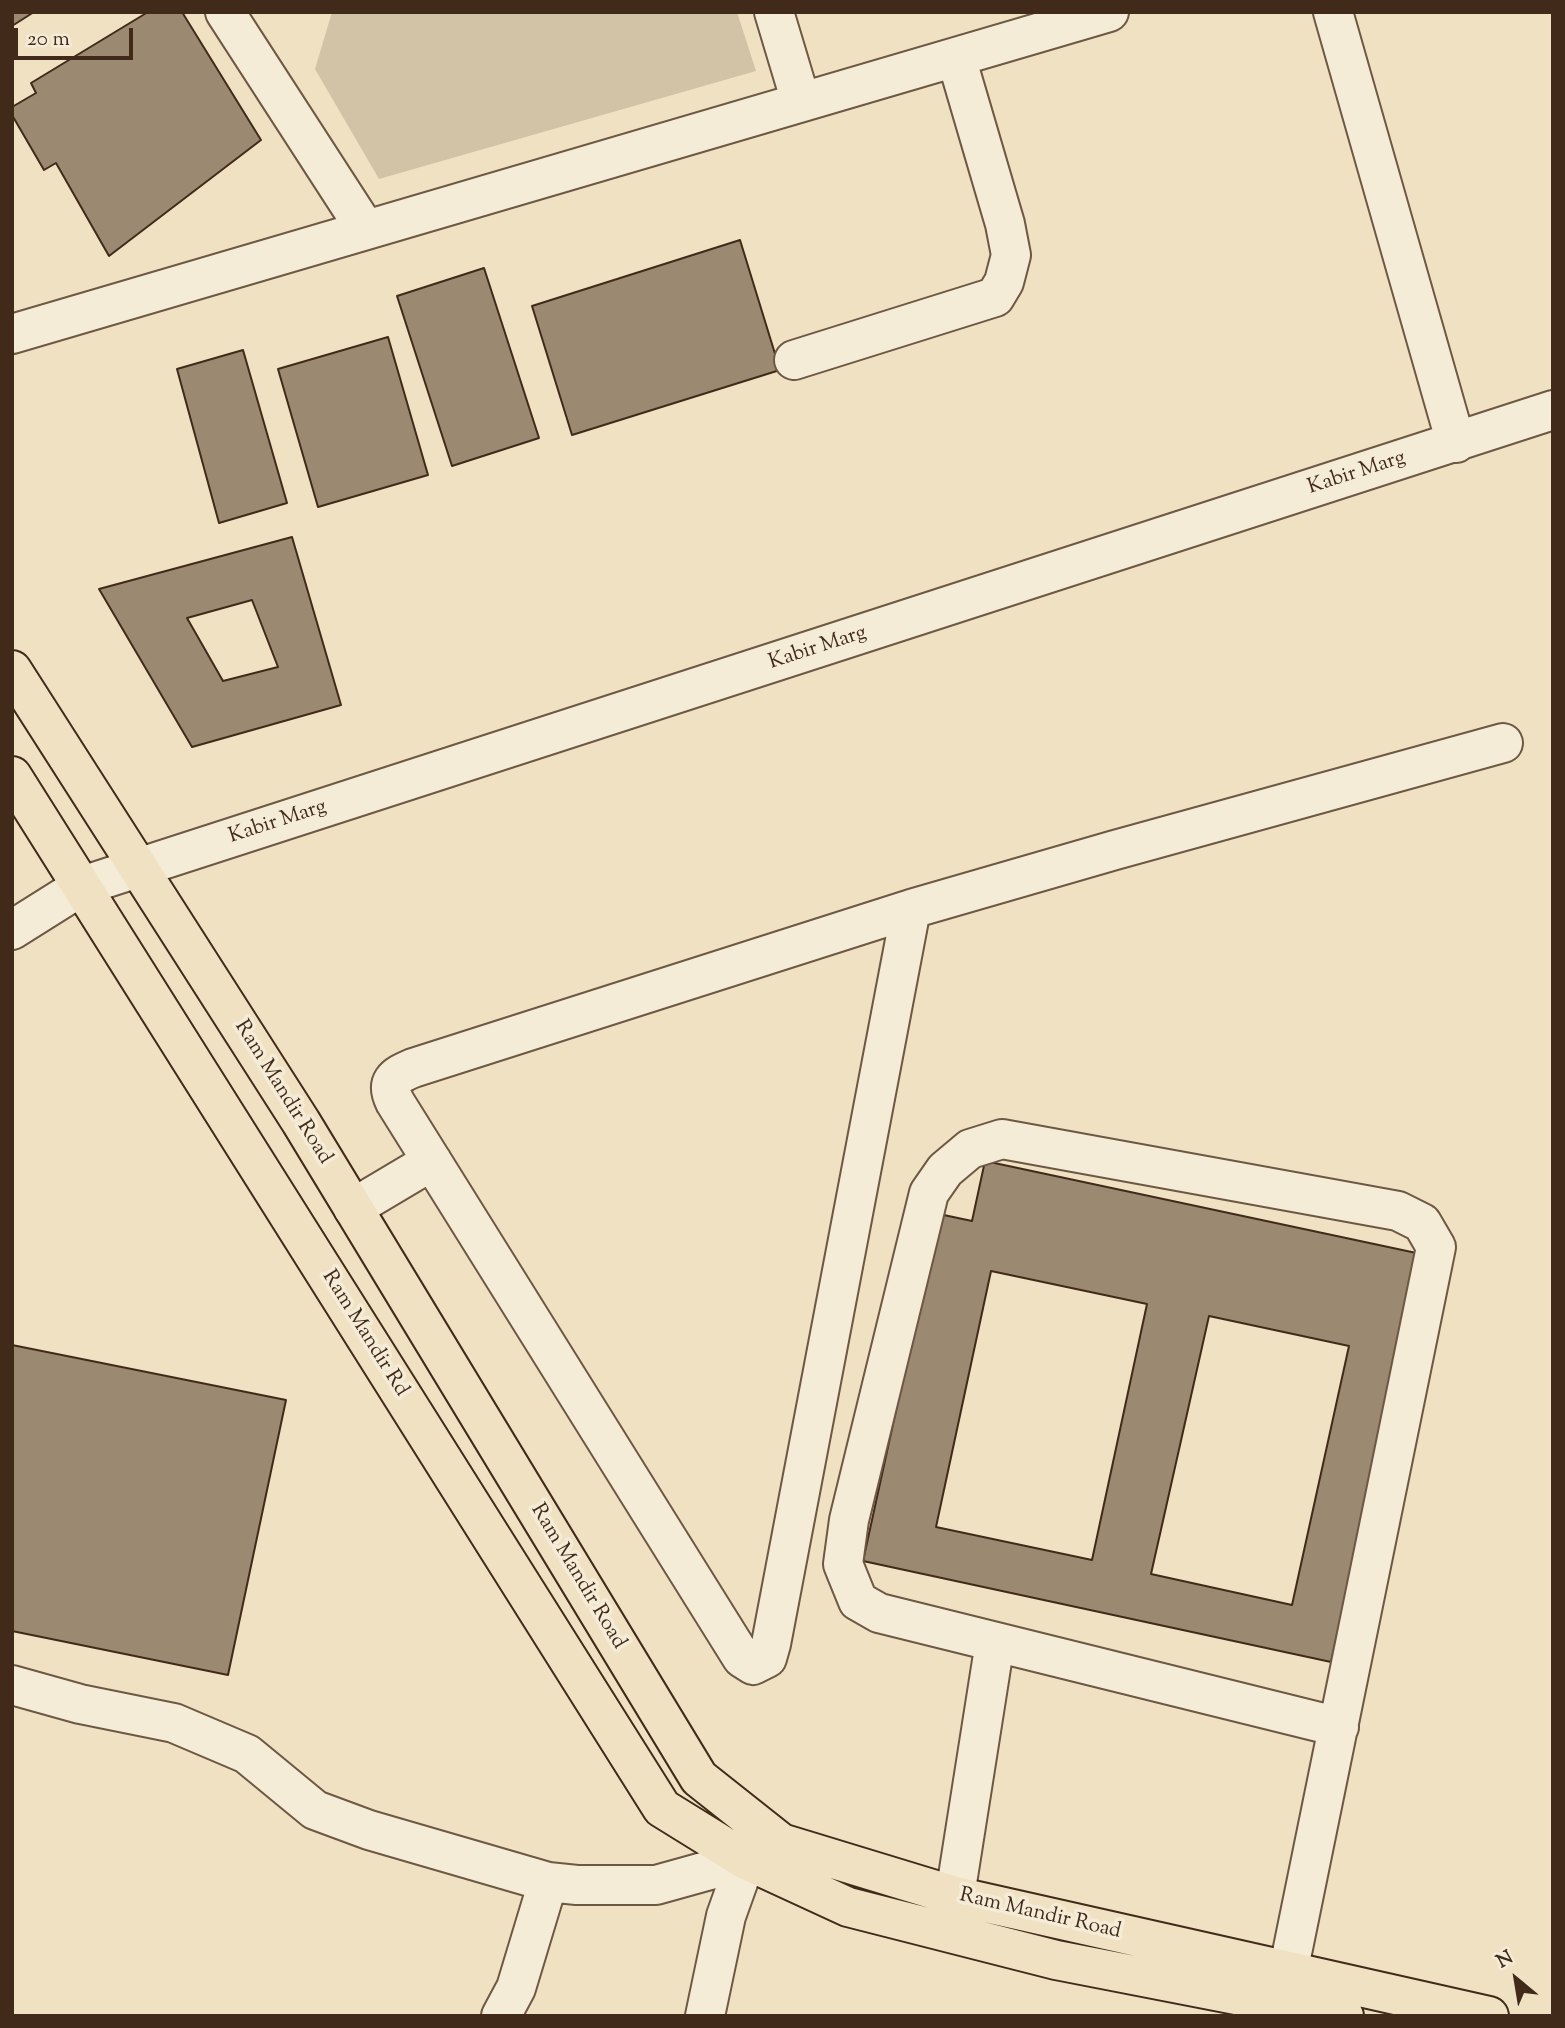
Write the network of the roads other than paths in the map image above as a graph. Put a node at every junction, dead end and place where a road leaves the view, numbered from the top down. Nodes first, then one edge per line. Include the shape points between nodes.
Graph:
1 (225, 12) edge
2 (774, 12) edge
3 (1109, 12) edge
4 (1333, 12) edge
5 (956, 57) junction
6 (802, 102) junction
7 (366, 230) junction
8 (12, 334) edge
9 (794, 360) dead end
10 (1553, 410) edge
11 (1456, 443) junction
12 (12, 670) edge
13 (1503, 743) dead end
14 (12, 776) edge
15 (139, 868) junction
16 (82, 886) junction
17 (911, 909) junction
18 (12, 930) edge
19 (432, 1161) junction
20 (353, 1208) junction
21 (304, 1238) junction
22 (995, 1642) junction
23 (12, 1685) edge
24 (1339, 1727) junction
25 (746, 1860) junction
26 (548, 1882) junction
27 (955, 1896) junction
28 (849, 1908) joint
29 (949, 1933) junction
30 (1285, 1987) junction
31 (501, 2016) edge
32 (705, 2016) edge
33 (1344, 2016) edge
34 (1489, 2016) edge

1 - 7 street
2 - 6 street
3 - 5 street
4 - 11 street
5 - 6 street
5 - 9 street via 1005,223 1011,255 1004,282 995,297
6 - 7 street
7 - 8 street
10 - 11 street, Kabir Marg
11 - 15 street, Kabir Marg
12 - 15 main road, Ram Mandir Road
13 - 17 street
14 - 16 main road, Ram Mandir Rd
15 - 16 street, Kabir Marg
15 - 20 main road, Ram Mandir Road
16 - 18 street, Kabir Marg
16 - 21 main road, Ram Mandir Rd
17 - 19 street via 398,1074 390,1093
17 - 19 street via 771,1644 767,1658 760,1663 753,1665 742,1658
19 - 20 street
20 - 21 main road
20 - 27 main road, Ram Mandir Road via 699,1778 781,1843
21 - 25 main road, Ram Mandir Rd via 662,1808
22 - 24 street
22 - 24 street via 879,1613 858,1601 843,1564 849,1520 929,1193 945,1170 970,1149 1002,1139 1398,1210 1422,1223 1436,1247
22 - 27 street
23 - 26 street via 174,1723 247,1754 315,1810
24 - 30 street
25 - 26 street via 656,1885
25 - 28 main road, Ram Mandir Rd
25 - 32 street via 726,1916
26 - 31 street via 516,1988
27 - 29 street
27 - 30 main road, Ram Mandir Road
28 - 29 main road, Ram Mandir Road
29 - 30 main road, Ram Mandir Road via 1056,1960
30 - 33 main road, Ram Mandir Road
30 - 34 main road, Ram Mandir Road

